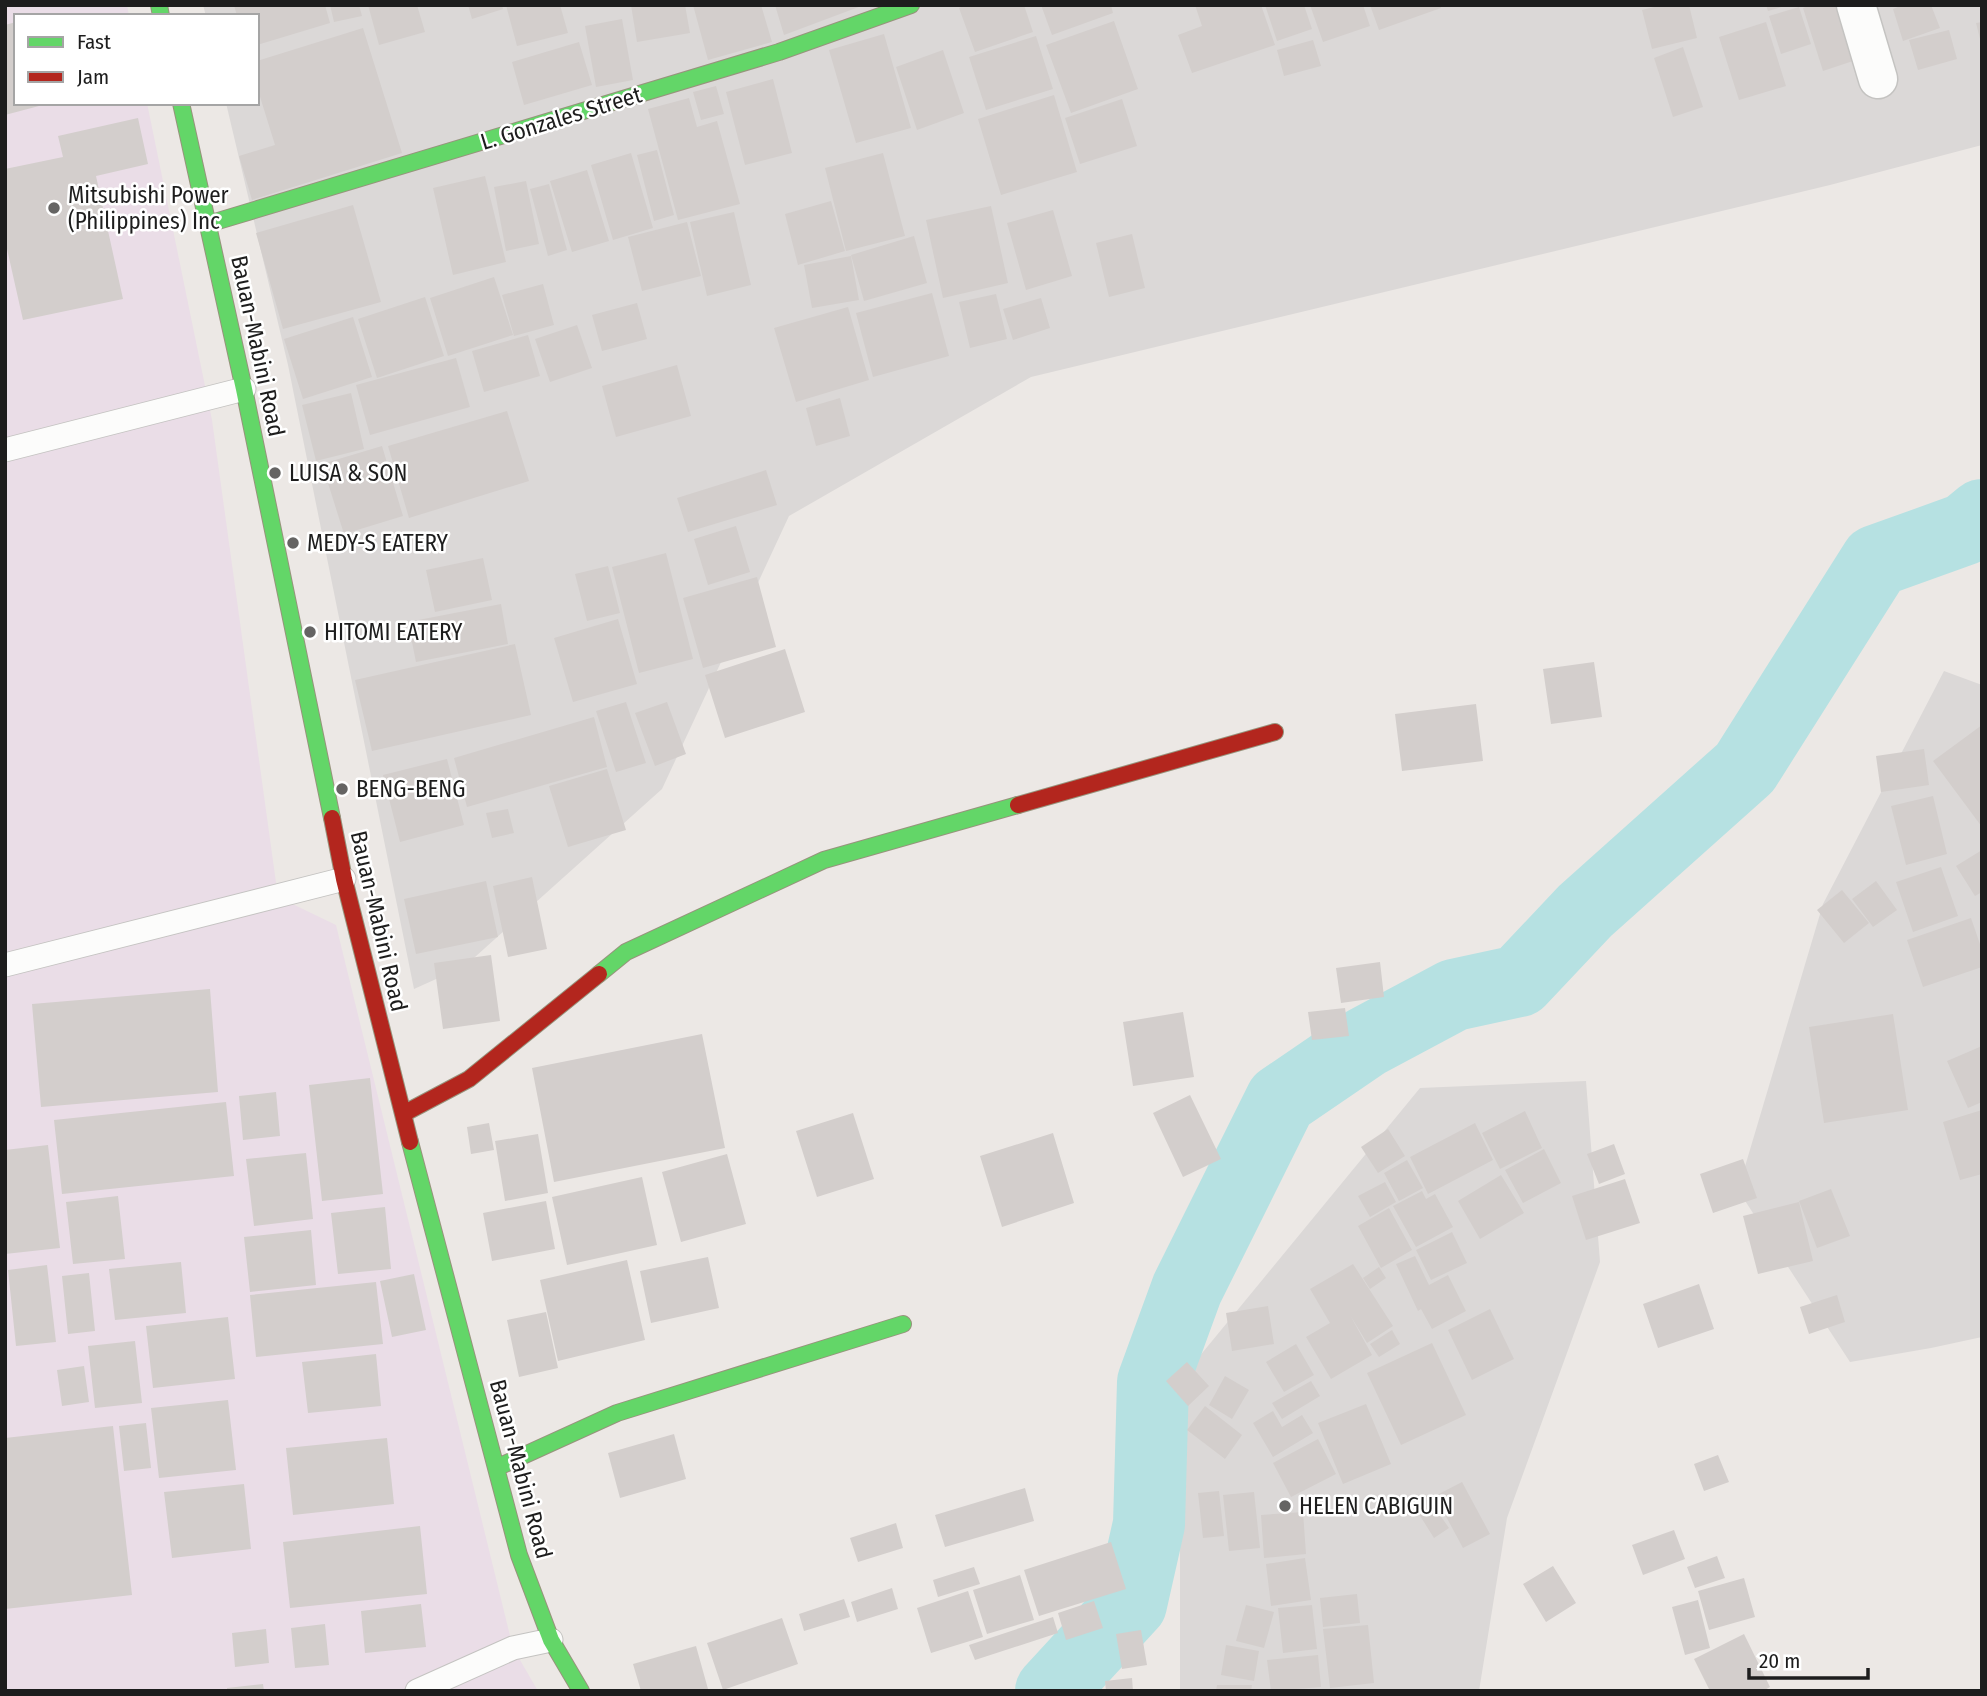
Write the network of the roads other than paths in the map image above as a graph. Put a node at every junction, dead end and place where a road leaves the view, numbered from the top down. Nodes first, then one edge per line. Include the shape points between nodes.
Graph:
1 (911, 5) edge
2 (1856, 5) edge
3 (1878, 79) dead end
4 (181, 105) edge
5 (208, 224) junction
6 (244, 389) junction
7 (5, 450) edge
8 (1275, 732) dead end
9 (344, 879) junction
10 (5, 965) edge
11 (403, 1114) junction
12 (903, 1324) dead end
13 (496, 1468) junction
14 (551, 1640) junction
15 (417, 1691) edge
16 (581, 1691) edge

1 - 5 street, L. Gonzales Street via 779,52
2 - 3 street
4 - 5 street, Bauan-Mabini Road
5 - 6 street, Bauan-Mabini Road
6 - 7 lane
6 - 9 street, Bauan-Mabini Road
8 - 11 street via 824,860 625,952 469,1079
9 - 10 lane
9 - 11 street, Bauan-Mabini Road
11 - 13 street, Bauan-Mabini Road
12 - 13 street via 617,1413
13 - 14 street, Bauan-Mabini Road via 519,1555
14 - 15 lane via 513,1648
14 - 16 street, Bauan-Mabini Road

